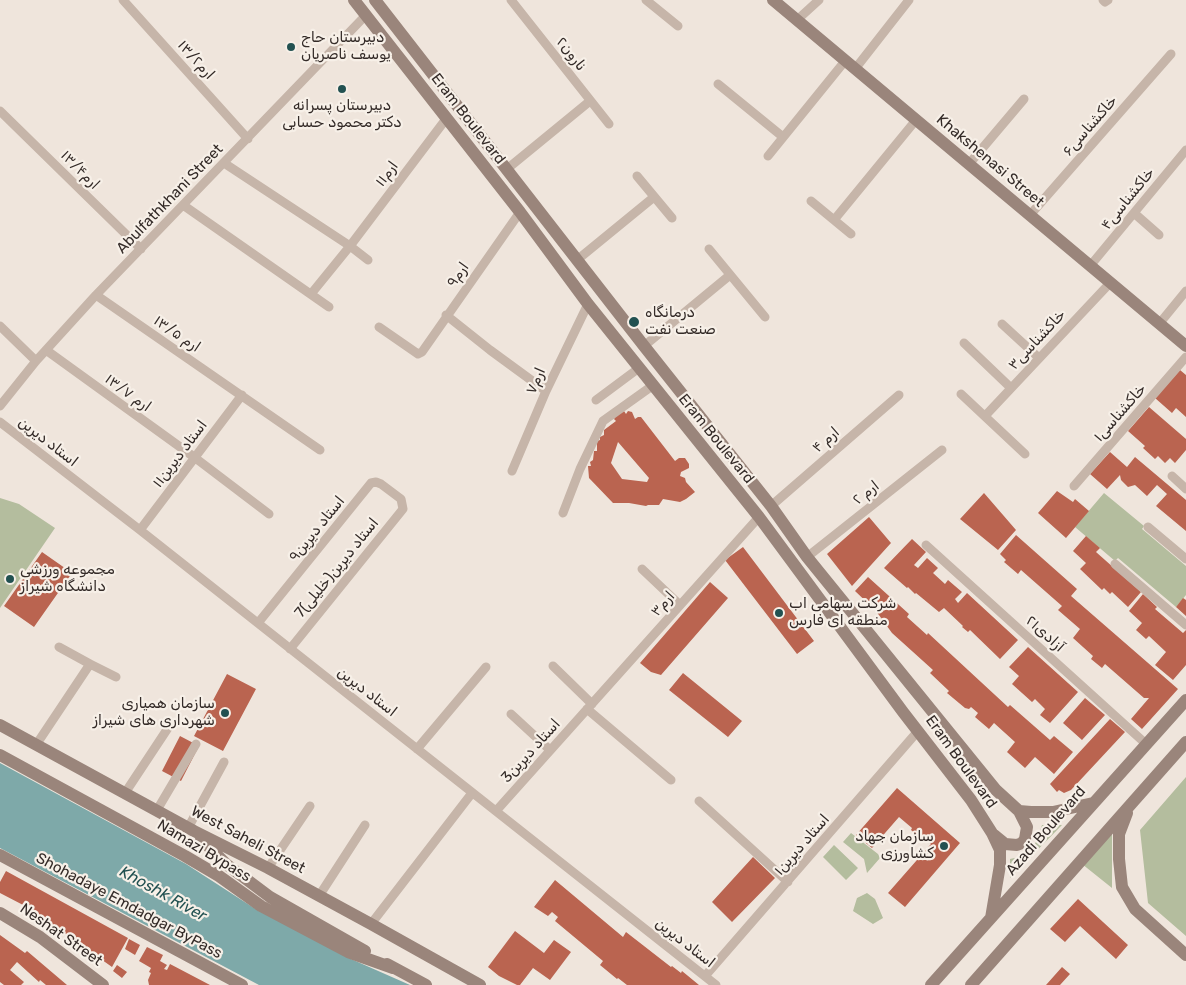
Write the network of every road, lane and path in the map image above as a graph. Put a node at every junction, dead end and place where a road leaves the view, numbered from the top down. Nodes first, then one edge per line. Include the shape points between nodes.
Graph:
1 (123, 0) edge
2 (354, 0) edge
3 (511, 0) edge
4 (773, 0) edge
5 (819, 0) edge
6 (909, 0) edge
7 (377, 1) edge
8 (650, 1) edge
9 (366, 15) junction
10 (797, 20) junction
11 (678, 26) dead end
12 (1171, 54) dead end
13 (845, 61) junction
14 (855, 69) junction
15 (718, 84) dead end
16 (1024, 99) dead end
17 (590, 101) junction
18 (0, 111) edge
19 (446, 118) junction
20 (916, 120) junction
21 (609, 124) dead end
22 (783, 137) junction
23 (248, 138) junction
24 (1186, 150) edge
25 (768, 156) dead end
26 (224, 163) junction
27 (969, 164) junction
28 (507, 169) junction
29 (637, 176) dead end
30 (654, 197) junction
31 (811, 201) dead end
32 (183, 205) junction
33 (520, 212) junction
34 (542, 213) junction
35 (1134, 213) junction
36 (1030, 215) junction
37 (672, 218) dead end
38 (834, 220) junction
39 (528, 223) junction
40 (850, 234) dead end
41 (1160, 235) dead end
42 (350, 246) junction
43 (140, 249) junction
44 (709, 249) dead end
45 (368, 260) dead end
46 (578, 260) junction
47 (1090, 266) junction
48 (730, 275) junction
49 (1110, 283) junction
50 (1186, 291) edge
51 (311, 294) junction
52 (96, 295) junction
53 (588, 304) junction
54 (329, 307) dead end
55 (446, 315) junction
56 (766, 317) dead end
57 (1002, 324) dead end
58 (1159, 324) junction
59 (0, 326) edge
60 (379, 326) dead end
61 (964, 343) dead end
62 (644, 346) junction
63 (1186, 346) edge
64 (46, 350) junction
65 (1186, 357) edge
66 (1039, 358) junction
67 (36, 361) junction
68 (639, 368) junction
69 (652, 386) junction
70 (1011, 388) junction
71 (546, 391) junction
72 (961, 394) dead end
73 (242, 395) junction
74 (899, 395) dead end
75 (596, 400) dead end
76 (0, 406) edge
77 (984, 416) junction
78 (0, 422) edge
79 (320, 450) dead end
80 (942, 450) dead end
81 (1025, 454) dead end
82 (194, 457) junction
83 (512, 470) dead end
84 (1172, 476) dead end
85 (1074, 486) dead end
86 (1186, 489) edge
87 (403, 504) joint
88 (771, 506) junction
89 (564, 513) dead end
90 (269, 514) dead end
91 (759, 517) junction
92 (1148, 527) dead end
93 (140, 530) junction
94 (926, 546) dead end
95 (808, 557) junction
96 (1186, 559) edge
97 (1115, 564) dead end
98 (642, 569) dead end
99 (680, 605) junction
100 (258, 623) junction
101 (1186, 625) edge
102 (59, 647) dead end
103 (290, 649) junction
104 (90, 664) junction
105 (553, 666) dead end
106 (486, 667) dead end
107 (116, 678) dead end
108 (1186, 700) edge
109 (590, 706) junction
110 (511, 714) dead end
111 (0, 725) edge
112 (168, 728) dead end
113 (918, 731) junction
114 (1186, 742) edge
115 (1146, 743) junction
116 (196, 744) dead end
117 (36, 745) junction
118 (417, 749) junction
119 (550, 750) junction
120 (0, 755) edge
121 (224, 762) dead end
122 (671, 780) dead end
123 (125, 793) junction
124 (472, 793) junction
125 (699, 801) dead end
126 (1132, 802) junction
127 (1093, 803) junction
128 (310, 806) dead end
129 (157, 810) junction
130 (1019, 811) junction
131 (496, 812) junction
132 (365, 825) dead end
133 (191, 830) junction
134 (992, 833) junction
135 (0, 855) edge
136 (268, 868) junction
137 (788, 882) junction
138 (319, 896) junction
139 (0, 913) edge
140 (991, 918) junction
141 (371, 924) junction
142 (1186, 955) edge
143 (394, 968) junction
144 (705, 976) junction
145 (103, 985) edge
146 (242, 985) edge
147 (426, 985) edge
148 (480, 985) edge
149 (716, 985) edge
150 (931, 985) edge
151 (970, 985) edge

1 - 23 street, ۱۳/۲ارم
2 - 9 main road, Eram Boulevard
3 - 17 street, نارون۲
4 - 10 main road, Khakshenasi Street
5 - 10 street
6 - 14 street
7 - 28 main road, Eram Boulevard
8 - 11 street
9 - 19 main road, Eram Boulevard
9 - 23 street, Abulfathkhani Street
10 - 13 main road, Khakshenasi Street
12 - 36 street, خاکشناسی۶
13 - 14 main road, Khakshenasi Street
13 - 22 street
14 - 20 main road, Khakshenasi Street
15 - 22 street
16 - 27 street
17 - 21 street, نارون۲
17 - 28 street
18 - 43 street, ۱۳/۴ارم
19 - 33 main road, Eram Boulevard
19 - 42 street, ارم۱۱
20 - 27 main road, Khakshenasi Street
20 - 38 street
22 - 25 street
23 - 26 street, Abulfathkhani Street
24 - 35 street, خاکشناسی۴
26 - 32 street, Abulfathkhani Street
26 - 42 street
27 - 36 main road, Khakshenasi Street
28 - 34 main road, Eram Boulevard
29 - 30 street
30 - 37 street
30 - 46 street
31 - 38 street
32 - 43 street, Abulfathkhani Street
32 - 51 street
33 - 39 main road, Eram Boulevard
33 - 55 street, ارم۹
34 - 39 main road
34 - 46 main road, Eram Boulevard
35 - 41 street
35 - 47 street, خاکشناسی۴
36 - 47 main road, Khakshenasi Street
38 - 40 street
39 - 53 main road, Eram Boulevard
42 - 45 street
42 - 51 street, ارم۱۱
43 - 52 street, Abulfathkhani Street
44 - 48 street
46 - 62 main road, Eram Boulevard
47 - 49 main road, Khakshenasi Street
48 - 56 street
48 - 62 street
49 - 58 main road, Khakshenasi Street
49 - 66 street, خاکشناسی۳
50 - 58 street
51 - 54 street
52 - 64 street, Abulfathkhani Street
52 - 73 street, ۱۳/۵ ارم
53 - 68 main road, Eram Boulevard
53 - 71 street, ارم۷
55 - 60 street, ارم۹ via 418,354
55 - 71 street
57 - 66 street
58 - 63 main road, Khakshenasi Street
59 - 67 street
61 - 70 street
62 - 88 main road, Eram Boulevard
64 - 67 street, Abulfathkhani Street
64 - 82 street, ۱۳/۷ ارم
65 - 85 street, خاکشناسی۱
66 - 70 street, خاکشناسی۳
67 - 76 street, Abulfathkhani Street
68 - 69 main road, Eram Boulevard
68 - 75 street
69 - 89 street via 603,422 580,469
69 - 91 main road, Eram Boulevard
70 - 77 street, خاکشناسی۳
71 - 83 street, ارم۷
72 - 77 street
73 - 79 street, ۱۳/۵ ارم
73 - 82 street, استاد دیرین۱۱
74 - 88 street, ارم ۴
77 - 81 street
78 - 93 street, استاد دیرین
80 - 95 street, ارم ۲
82 - 90 street, ۱۳/۷ ارم
82 - 93 street, استاد دیرین۱۱
84 - 86 street
87 - 100 street, استاد دیرین۹ via 381,484 371,483
87 - 103 street, 7استاد دیرین(خلیلی)
88 - 95 main road, Eram Boulevard
91 - 99 street, ارم۳
91 - 113 main road, Eram Boulevard
92 - 96 street
93 - 100 street, استاد دیرین
94 - 115 street, آزادی۲۱
95 - 130 main road, Eram Boulevard via 978,770
97 - 101 street
98 - 99 street
99 - 109 street, ارم۳
100 - 103 street, استاد دیرین
102 - 104 street
103 - 118 street, استاد دیرین
104 - 107 street
104 - 117 street
105 - 109 street
106 - 118 street
108 - 115 main road, Azadi Boulevard
109 - 119 street, 3استاد دیرین
109 - 122 street
110 - 119 street
111 - 117 main road, West Saheli Street
112 - 123 street
113 - 134 main road, Eram Boulevard
113 - 137 street, استاد دیرین۱
114 - 126 main road
115 - 127 main road, Azadi Boulevard
116 - 129 street
117 - 123 main road, West Saheli Street
118 - 124 street, استاد دیرین
119 - 131 street, 3استاد دیرین
120 - 143 main road, Namazi Bypass via 185,856 261,906 348,952
121 - 133 street
123 - 129 main road, West Saheli Street
124 - 131 street, استاد دیرین
124 - 141 street
125 - 137 street
126 - 142 main road via 1119,834 1122,886 1136,909
126 - 151 main road
127 - 130 main road, Eram Boulevard via 1053,812
127 - 140 main road, Azadi Boulevard
128 - 136 street
129 - 133 main road, West Saheli Street
130 - 134 main road via 1027,827 1022,843 1005,844
131 - 144 street, استاد دیرین
132 - 138 street
133 - 136 main road, West Saheli Street
133 - 143 main road via 226,864 270,897
134 - 140 main road, Eram Boulevard via 1000,850 1000,865
135 - 146 main road, Shohadaye Emdadgar ByPass
136 - 138 main road, West Saheli Street
137 - 144 street, استاد دیرین۱
138 - 141 main road, West Saheli Street
139 - 145 main road, Neshat Street
140 - 150 main road, Azadi Boulevard
141 - 148 main road, West Saheli Street
143 - 147 main road
144 - 149 street, استاد دیرین

